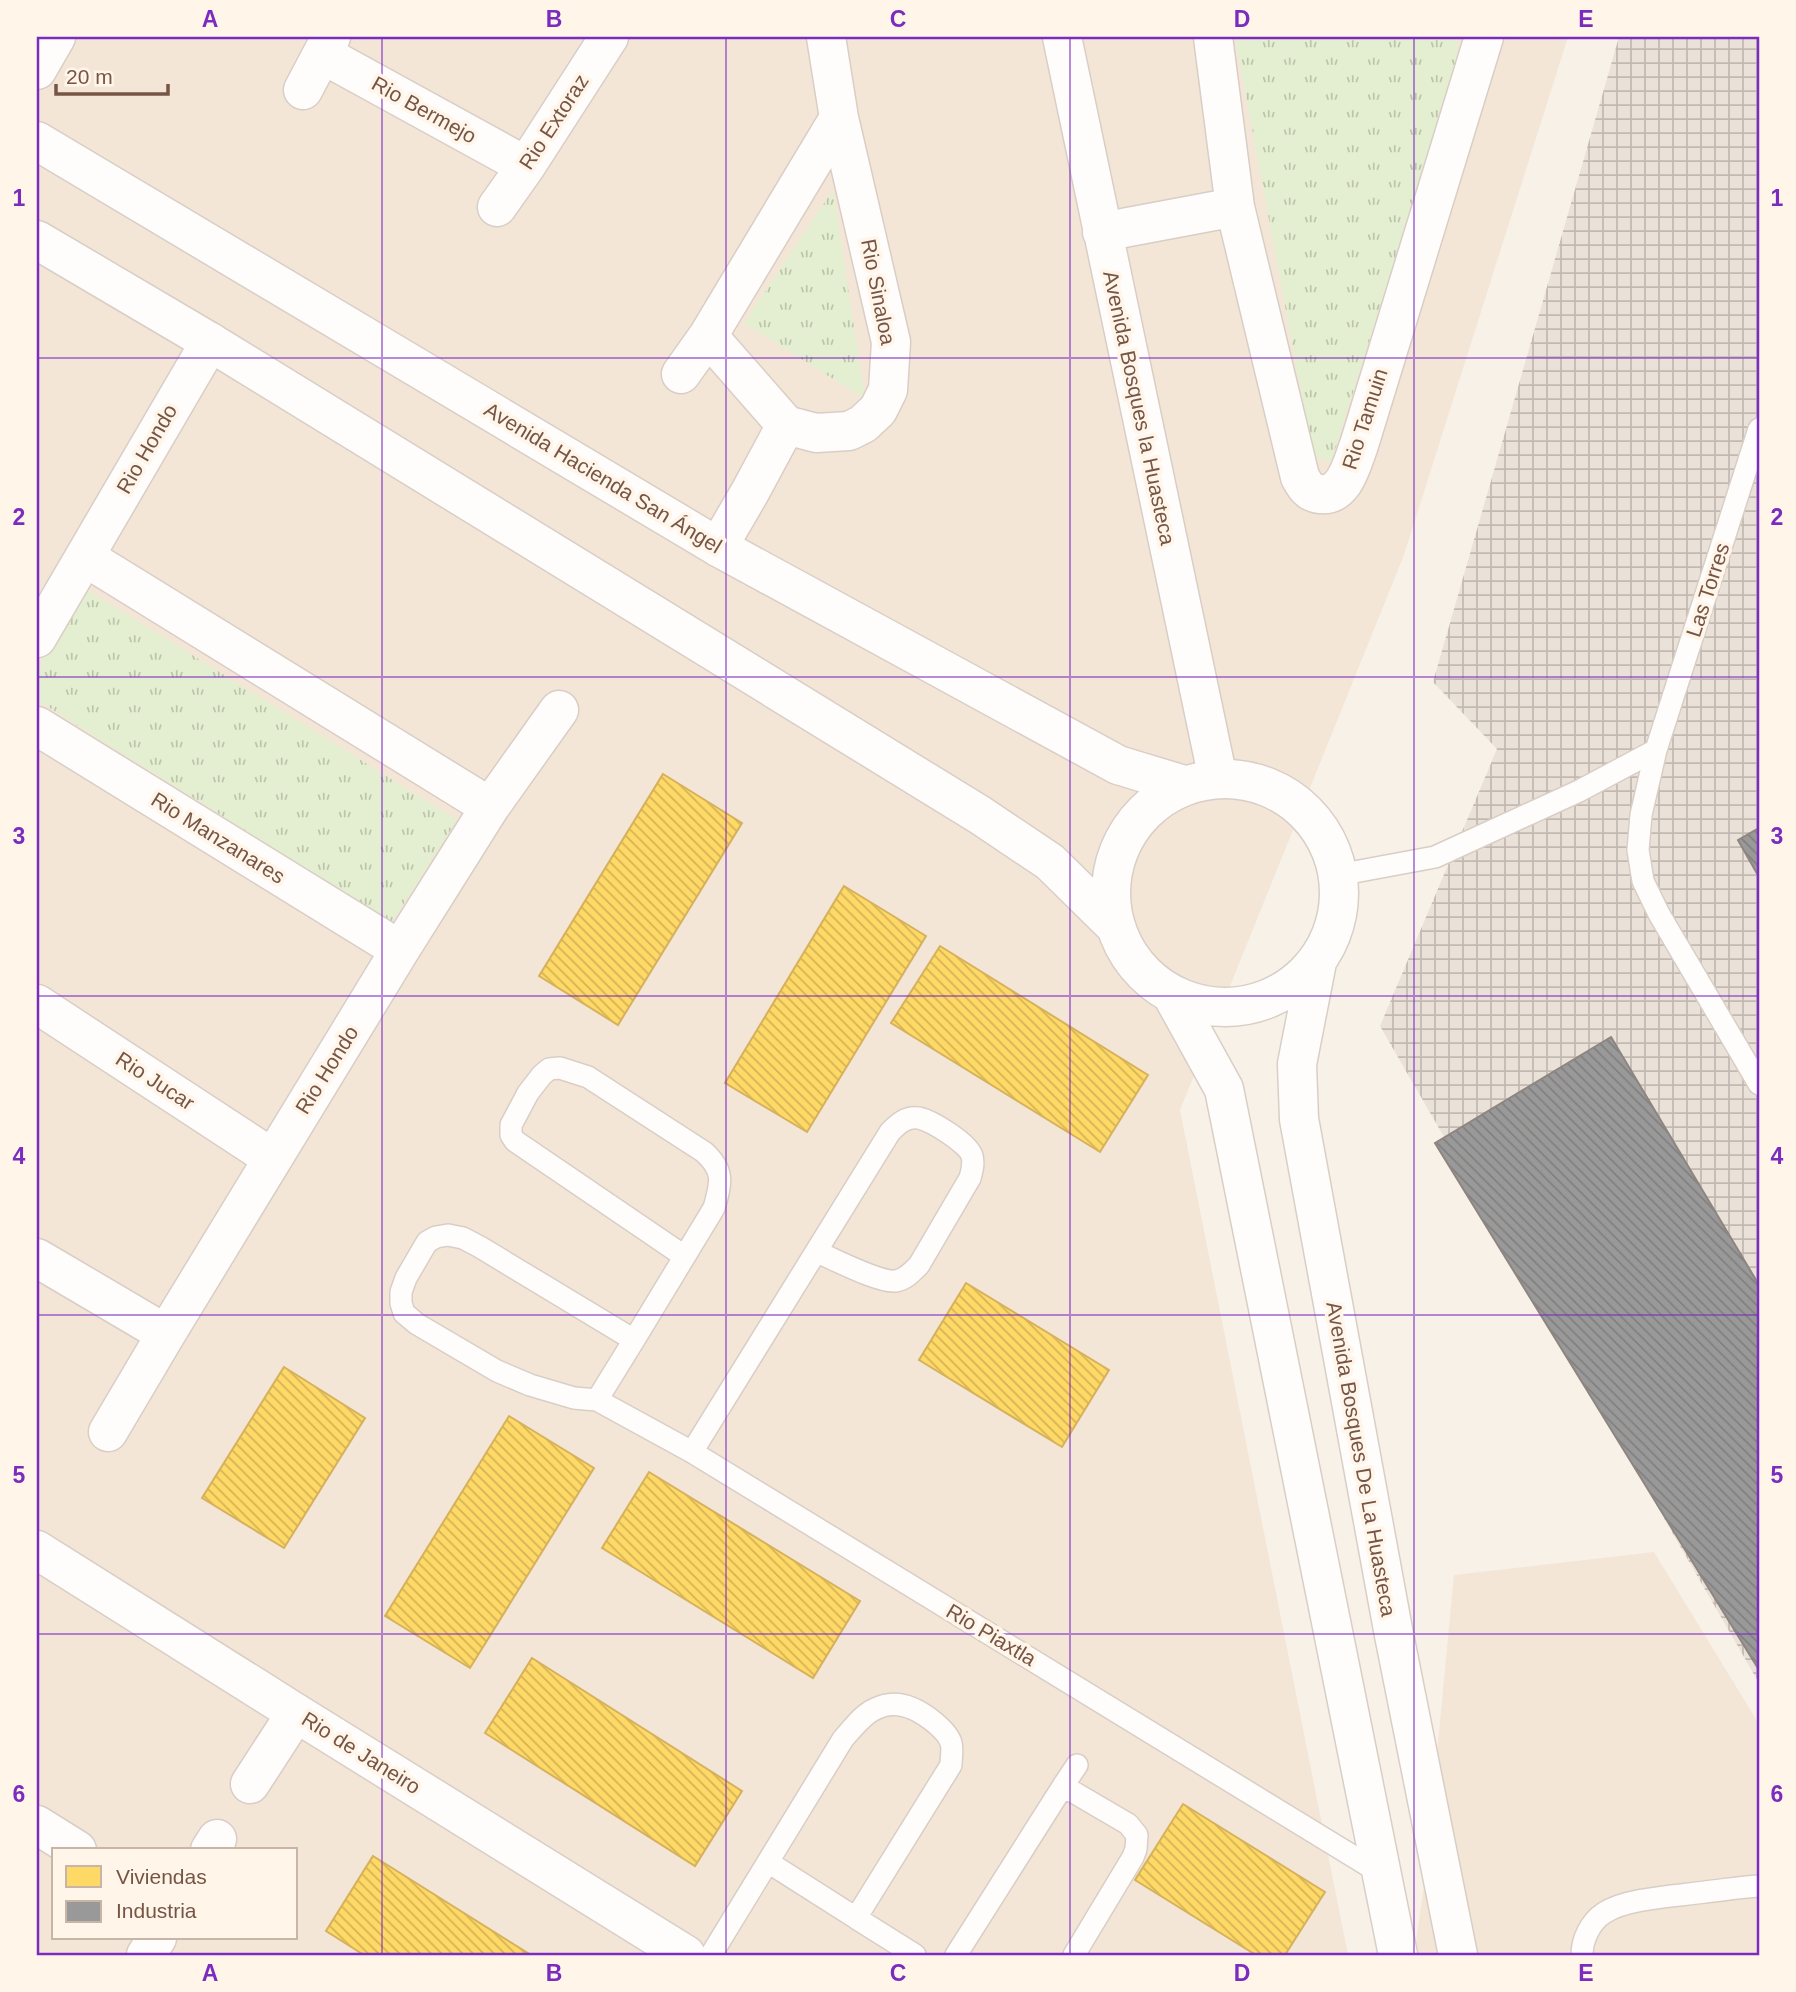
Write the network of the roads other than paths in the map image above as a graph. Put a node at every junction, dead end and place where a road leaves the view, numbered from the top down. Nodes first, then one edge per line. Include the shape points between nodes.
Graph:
1 (56, 37) edge
2 (609, 37) edge
3 (826, 37) edge
4 (1062, 37) edge
5 (1213, 37) edge
6 (1484, 37) edge
7 (326, 45) edge
8 (37, 70) edge
9 (303, 90) dead end
10 (839, 118) junction
11 (37, 141) edge
12 (526, 166) junction
13 (497, 207) dead end
14 (1235, 207) junction
15 (1102, 232) junction
16 (37, 240) edge
17 (708, 336) junction
18 (210, 342) junction
19 (681, 373) dead end
20 (786, 425) junction
21 (1759, 429) edge
22 (718, 547) junction
23 (85, 557) junction
24 (37, 638) edge
25 (559, 710) dead end
26 (37, 726) edge
27 (1656, 750) junction
28 (1201, 782) junction
29 (490, 807) junction
30 (1338, 875) junction
31 (1114, 925) junction
32 (400, 950) junction
33 (1317, 962) junction
34 (1172, 995) junction
35 (37, 1004) edge
36 (1759, 1084) edge
37 (272, 1158) junction
38 (817, 1252) junction
39 (684, 1256) junction
40 (37, 1258) edge
41 (166, 1334) junction
42 (634, 1340) junction
43 (597, 1400) junction
44 (108, 1432) dead end
45 (692, 1452) junction
46 (37, 1549) edge
47 (296, 1713) junction
48 (1077, 1765) dead end
49 (250, 1784) dead end
50 (1063, 1786) junction
51 (37, 1825) edge
52 (74, 1848) edge
53 (768, 1862) junction
54 (1382, 1874) junction
55 (1759, 1886) edge
56 (856, 1918) junction
57 (156, 1940) edge
58 (146, 1955) edge
59 (686, 1955) edge
60 (711, 1955) edge
61 (915, 1955) edge
62 (956, 1955) edge
63 (1074, 1955) edge
64 (1398, 1955) edge
65 (1458, 1955) edge
66 (1582, 1955) edge

1 - 8 street
2 - 12 street, Rio Extoraz
3 - 10 street, Rio Sinaloa
4 - 15 street, Avenida Bosques la Huasteca
5 - 14 street, Rio Tamuin
6 - 14 street, Rio Tamuin via 1359,444 1346,479 1338,490 1327,494 1317,494 1300,477
7 - 9 street
7 - 12 street, Rio Bermejo
10 - 17 street
10 - 20 street, Rio Sinaloa via 891,342 888,390 878,410 849,431 816,433
11 - 22 street, Avenida Hacienda San Ángel
12 - 13 street, Rio Extoraz
14 - 15 street
15 - 28 street, Avenida Bosques la Huasteca
16 - 18 street
17 - 19 street
17 - 20 street
18 - 23 street, Rio Hondo
18 - 31 street via 979,815 1050,862
20 - 22 street
21 - 27 lane, Las Torres
22 - 28 street, Avenida Hacienda San Ángel via 1118,765
23 - 24 street, Rio Hondo
23 - 29 street
25 - 29 street, Rio Hondo
26 - 32 street, Rio Manzanares
27 - 30 lane via 1434,858
27 - 36 lane, Las Torres via 1641,815 1638,850 1643,881
28 - 30 street via 1245,780 1296,804 1316,824
28 - 31 street via 1155,802 1120,845 1110,880
29 - 32 street, Rio Hondo
30 - 33 street via 1336,920
31 - 34 street via 1136,966
32 - 37 street, Rio Hondo
33 - 34 street via 1301,979 1262,1002 1216,1007
33 - 65 street, Avenida Bosques De La Huasteca via 1297,1064 1298,1119
34 - 54 street via 1224,1089
35 - 37 street, Rio Jucar
37 - 41 street, Rio Hondo
38 - 38 lane via 898,1123 918,1118 931,1123 972,1154 970,1178 908,1276 895,1281 880,1279
38 - 45 lane
39 - 39 lane via 714,1208 720,1185 715,1162 588,1077 550,1069 528,1093 511,1125 515,1141
39 - 42 lane
40 - 41 street
41 - 44 street, Rio Hondo
42 - 43 lane
42 - 43 lane, Rio Piaxtla via 463,1238 448,1235 428,1242 401,1292 404,1313 497,1371 530,1385
43 - 45 lane, Rio Piaxtla
45 - 54 lane, Rio Piaxtla
46 - 47 street, Rio de Janeiro
47 - 49 street
47 - 59 street, Rio de Janeiro
48 - 50 lane
50 - 62 lane
50 - 63 lane via 1137,1835 1133,1857
51 - 52 street
53 - 56 lane
53 - 56 lane via 843,1739 864,1715 893,1704 910,1706 925,1715 951,1742 951,1765
53 - 60 lane
54 - 64 street
55 - 66 lane via 1619,1906 1594,1921
56 - 61 lane
57 - 58 street

